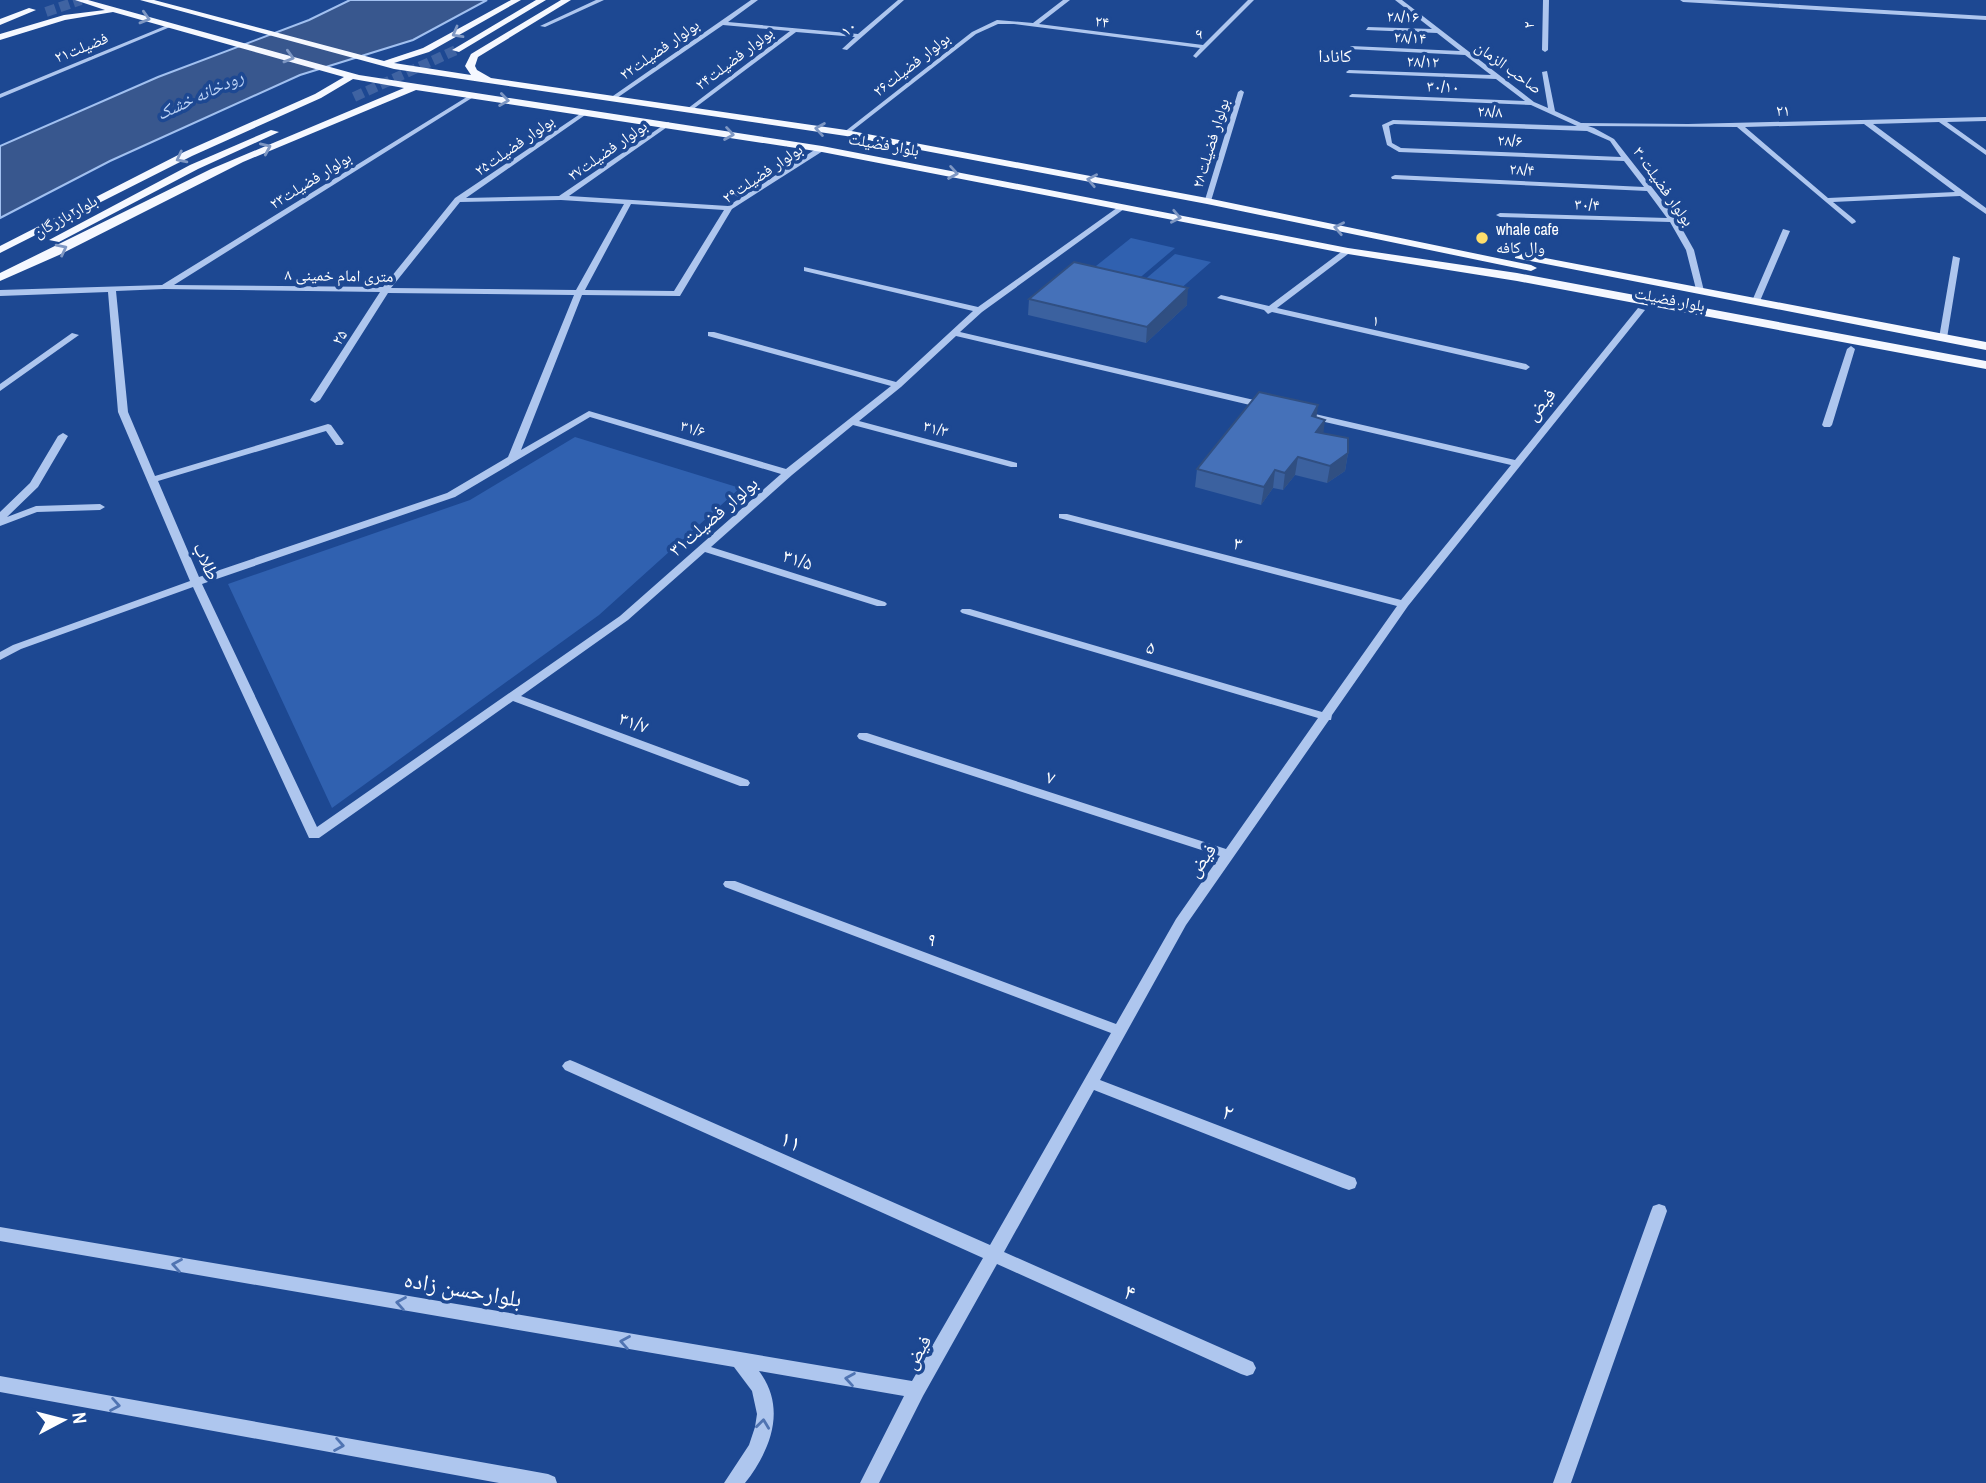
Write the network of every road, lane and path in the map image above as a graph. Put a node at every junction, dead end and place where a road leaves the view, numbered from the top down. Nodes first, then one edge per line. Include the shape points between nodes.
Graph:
1 (79, 0) edge
2 (517, 0) edge
3 (542, 0) edge
4 (567, 0) edge
5 (601, 0) edge
6 (755, 0) edge
7 (901, 0) edge
8 (1067, 0) edge
9 (1251, 0) edge
10 (1398, 0) edge
11 (1546, 0) edge
12 (1683, 0) edge
13 (149, 1) edge
14 (1787, 3) edge
15 (16, 6) dead end
16 (32, 10) tunnel mouth
17 (120, 11) junction
18 (0, 12) edge
19 (47, 12) tunnel mouth
20 (1986, 18) edge
21 (0, 22) edge
22 (997, 22) joint
23 (722, 23) junction
24 (1035, 24) junction
25 (172, 25) junction
26 (543, 26) dead end
27 (0, 29) edge
28 (1368, 29) dead end
29 (795, 30) junction
30 (1438, 31) junction
31 (860, 36) junction
32 (0, 37) edge
33 (1204, 47) junction
34 (1351, 48) dead end
35 (845, 49) dead end
36 (456, 50) tunnel mouth
37 (1545, 50) dead end
38 (1467, 53) junction
39 (1196, 56) dead end
40 (383, 63) junction
41 (1349, 72) dead end
42 (1545, 72) dead end
43 (352, 76) junction
44 (1496, 77) junction
45 (494, 82) junction
46 (412, 88) junction
47 (1241, 92) dead end
48 (0, 96) edge
49 (472, 96) junction
50 (1352, 96) dead end
51 (612, 99) junction
52 (343, 102) tunnel mouth
53 (1532, 103) junction
54 (690, 109) junction
55 (586, 112) junction
56 (1552, 112) junction
57 (1986, 119) edge
58 (1940, 120) junction
59 (1866, 122) junction
60 (668, 124) junction
61 (1580, 124) junction
62 (1739, 125) junction
63 (1591, 129) junction
64 (846, 133) junction
65 (1612, 141) joint
66 (1392, 147) joint
67 (822, 149) junction
68 (1986, 153) edge
69 (1629, 159) junction
70 (1031, 169) junction
71 (1395, 177) dead end
72 (1010, 183) junction
73 (1648, 189) junction
74 (1962, 194) junction
75 (561, 198) junction
76 (458, 200) junction
77 (629, 201) junction
78 (1207, 201) junction
79 (1828, 201) junction
80 (1121, 206) junction
81 (112, 208) junction
82 (729, 208) junction
83 (1986, 212) edge
84 (1500, 215) dead end
85 (1673, 220) junction
86 (1852, 222) dead end
87 (1786, 231) dead end
88 (1369, 234) junction
89 (0, 250) edge
90 (1348, 251) junction
91 (0, 257) edge
92 (1956, 258) dead end
93 (807, 269) dead end
94 (0, 271) edge
95 (1522, 272) junction
96 (0, 277) edge
97 (164, 287) junction
98 (112, 289) junction
99 (386, 289) junction
100 (1700, 290) junction
101 (580, 291) junction
102 (0, 293) edge
103 (677, 294) joint
104 (1221, 299) dead end
105 (1756, 301) junction
106 (979, 310) junction
107 (1641, 310) junction
108 (1268, 311) junction
109 (954, 333) junction
110 (711, 334) dead end
111 (75, 335) dead end
112 (1944, 338) junction
113 (1986, 346) edge
114 (1851, 349) junction
115 (1986, 354) edge
116 (1986, 365) edge
117 (1526, 367) dead end
118 (1986, 375) edge
119 (898, 385) junction
120 (0, 388) edge
121 (315, 400) dead end
122 (1276, 408) edge
123 (1289, 411) edge
124 (851, 422) junction
125 (1827, 425) dead end
126 (63, 436) dead end
127 (339, 443) dead end
128 (513, 458) junction
129 (1517, 464) junction
130 (1014, 465) dead end
131 (789, 472) junction
132 (152, 481) junction
133 (34, 485) junction
134 (100, 507) dead end
135 (36, 509) junction
136 (1063, 516) dead end
137 (0, 520) edge
138 (704, 548) junction
139 (196, 582) junction
140 (881, 604) dead end
141 (1404, 604) junction
142 (966, 611) dead end
143 (0, 657) edge
144 (511, 696) junction
145 (1327, 717) junction
146 (863, 736) dead end
147 (744, 783) dead end
148 (314, 835) joint
149 (1228, 854) junction
150 (730, 884) dead end
151 (1120, 1031) junction
152 (569, 1066) dead end
153 (1091, 1083) junction
154 (1349, 1183) dead end
155 (1658, 1211) dead end
156 (0, 1234) edge
157 (994, 1257) junction
158 (740, 1361) junction
159 (1247, 1368) dead end
160 (0, 1384) edge
161 (917, 1390) junction
162 (548, 1483) edge
163 (733, 1483) edge
164 (869, 1483) edge
165 (1562, 1483) edge

1 - 17 main road, بلوار فضیلت
2 -> 40 main road via 426,50
3 - 36 main road
4 - 45 main road via 474,56 473,72
5 - 26 street
6 - 23 street, بولوار فضیلت۲۲
7 - 31 street, ۱۰
8 - 24 street
9 - 33 street, ۶
10 - 30 street, صاحب الزمان
11 - 37 street, ۲
12 - 14 street
13 - 40 main road, بلوار فضیلت
14 - 20 street
15 - 18 main road
16 - 21 main road
17 -> 25 main road, بلوار فضیلت
17 - 32 main road via 64,18
19 - 27 main road
22 - 24 street, ۲۴
22 - 64 street, بولوار فضیلت۲۶ via 974,33
23 - 29 street
23 - 51 street, بولوار فضیلت۲۲
24 - 33 street, ۲۴
25 -> 43 main road, بلوار فضیلت
25 - 48 street, فضیلت۲۱
28 - 30 street, ۲۸/۱۶
29 - 31 street
29 - 54 street, بولوار فضیلت۲۴
30 - 38 street, صاحب الزمان
31 - 35 street, ۱۰
33 - 39 street, ۶
34 - 38 street, ۲۸/۱۴
38 - 44 street, صاحب الزمان
40 - 45 main road, بلوار فضیلت
41 - 44 street, ۲۸/۱۲
42 - 56 street
43 - 46 main road, بلوار فضیلت
43 -> 89 main road
44 - 53 street, صاحب الزمان
45 - 51 main road, بلوار فضیلت
46 - 49 main road, بلوار فضیلت
96 -> 46 main road via 215,172
47 - 78 street, بولوار فضیلت۲۸
49 -> 55 main road, بلوار فضیلت
49 - 97 street, بولوار فضیلت۲۳
50 - 53 street, ۳۰/۱۰
51 - 54 main road, بلوار فضیلت
52 - 81 main road
53 - 56 street, صاحب الزمان
64 -> 54 main road, بلوار فضیلت
55 - 60 main road, بلوار فضیلت
55 - 76 street, بولوار فضیلت۲۵
56 - 61 street, صاحب الزمان
57 - 58 street, ۲۱
58 - 59 street, ۲۱
58 - 68 street
59 - 62 street, ۲۱
59 - 74 street
60 -> 67 main road, بلوار فضیلت
60 - 75 street, بولوار فضیلت۲۷
61 - 62 street, ۲۱
61 - 63 street, صاحب الزمان
62 - 79 street
63 - 65 street, صاحب الزمان
63 - 66 street, ۲۸/۸ via 1387,122
64 - 70 main road, بلوار فضیلت
65 - 69 street, بولوار فضیلت۳۰
66 - 69 street, ۲۸/۶
67 -> 72 main road, بلوار فضیلت
67 - 82 street, بولوار فضیلت۲۹
69 - 73 street, بولوار فضیلت۳۰
70 - 72 main road
78 -> 70 main road, بلوار فضیلت
71 - 73 street, ۲۸/۴
72 - 80 main road, بلوار فضیلت
73 - 85 street, بولوار فضیلت۳۰
74 - 79 street
74 - 83 street
75 - 76 street
75 - 77 street
76 - 99 street, بولوار فضیلت۲۵
77 - 82 street
77 - 101 street
88 -> 78 main road, بلوار فضیلت
79 - 86 street
80 -> 90 main road, بلوار فضیلت
80 - 106 street, بولوار فضیلت۳۱
81 - 91 main road, بلوار بازرگان
81 - 94 main road, بلوار بازرگان
82 - 103 street, بولوار فضیلت۲۹
84 - 85 street, ۳۰/۴
85 - 100 street, بولوار فضیلت۳۰ via 1690,250
87 - 105 street
88 - 95 main road, بلوار فضیلت
88 - 100 main road, بلوار فضیلت
90 - 95 main road, بلوار فضیلت
90 - 107 main road, بلوار فضیلت
90 - 108 street
92 - 112 street
93 - 106 street
95 - 115 main road, بلوار فضیلت
95 - 116 main road, بلوار فضیلت
97 - 98 street, ۸ متری امام خمینی
97 - 99 street, ۸ متری امام خمینی
98 - 102 street, ۸ متری امام خمینی
98 - 132 street, طلاب via 123,412
99 - 101 street, ۸ متری امام خمینی
99 - 121 street, ۲۵
100 - 105 main road, بلوار فضیلت
101 - 103 street, ۸ متری امام خمینی
101 - 128 street
104 - 108 street, ۱
105 - 112 main road, بلوار فضیلت
106 - 109 street, بولوار فضیلت۳۱
107 - 114 main road, بلوار فضیلت
107 - 129 street, فیض
108 - 117 street, ۱
109 - 119 street, بولوار فضیلت۳۱
109 - 122 street
110 - 119 street
111 - 120 street
112 - 113 main road, بلوار فضیلت
114 - 118 main road, بلوار فضیلت
114 - 125 street
119 - 124 street, بولوار فضیلت۳۱
123 - 129 street
124 - 130 street, ۳۱/۳
124 - 131 street, بولوار فضیلت۳۱
126 - 133 street
127 - 132 street via 328,427
128 - 131 street, ۳۱/۶ via 589,414
128 - 139 street via 451,495
129 - 141 street, فیض
131 - 138 street, بولوار فضیلت۳۱
132 - 139 street, طلاب
133 - 135 street
133 - 137 street
134 - 135 street
135 - 137 street
136 - 141 street, ۳
138 - 140 street, ۳۱/۵
138 - 144 street, بولوار فضیلت۳۱ via 624,618
139 - 143 street
139 - 148 street, طلاب
141 - 145 street, فیض
142 - 145 street, ۵
144 - 147 street, ۳۱/۷
144 - 148 street, بولوار فضیلت۳۱
145 - 149 street, فیض
146 - 149 street, ۷
149 - 151 street, فیض via 1181,922
150 - 151 street, ۹
151 - 153 street, فیض
152 - 157 street, ۱۱
153 - 154 street, ۲
153 - 157 street, فیض
155 - 165 street
158 -> 156 street, بلوارحسن زاده
157 - 159 street, ۴
157 - 161 street, فیض
161 -> 158 street, بلوارحسن زاده
163 -> 158 street via 754,1459 766,1423 760,1389
160 -> 162 street
161 - 164 street, فیض

